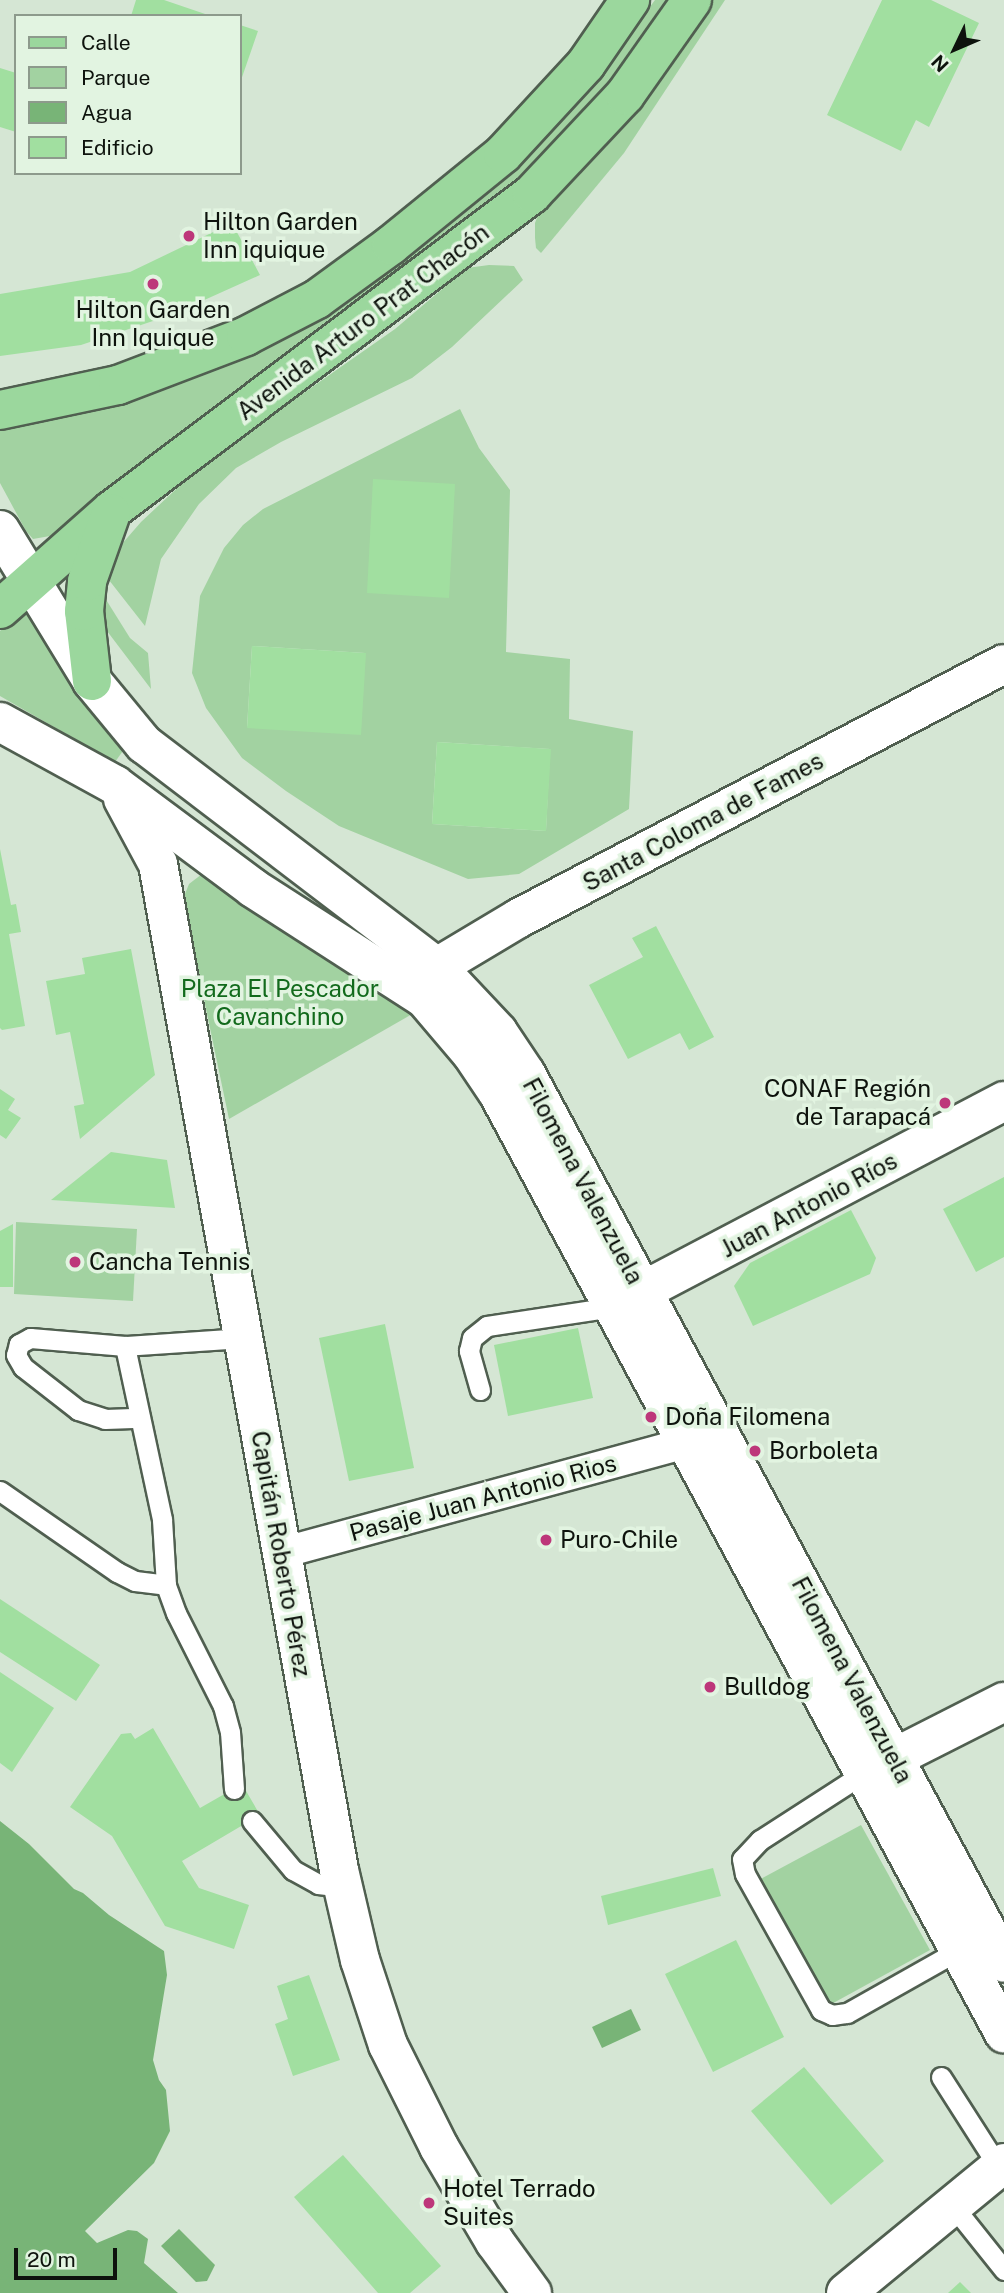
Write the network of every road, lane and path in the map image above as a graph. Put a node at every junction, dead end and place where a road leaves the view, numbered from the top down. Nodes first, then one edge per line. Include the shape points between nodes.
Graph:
1 (630, 0) edge
2 (692, 0) edge
3 (0, 410) edge
4 (112, 510) junction
5 (0, 530) edge
6 (31, 582) junction
7 (0, 609) edge
8 (1004, 664) edge
9 (92, 681) junction
10 (0, 722) edge
11 (115, 785) junction
12 (423, 978) junction
13 (1004, 1101) edge
14 (628, 1300) junction
15 (241, 1338) junction
16 (125, 1346) junction
17 (480, 1390) dead end
18 (140, 1418) junction
19 (686, 1443) junction
20 (0, 1491) edge
21 (281, 1553) junction
22 (166, 1585) junction
23 (1004, 1702) edge
24 (879, 1766) junction
25 (234, 1789) dead end
26 (252, 1821) dead end
27 (342, 1887) junction
28 (959, 1950) junction
29 (1004, 1963) edge
30 (1004, 2033) edge
31 (941, 2077) dead end
32 (1002, 2168) edge
33 (953, 2206) junction
34 (1004, 2270) edge
35 (532, 2293) edge
36 (846, 2293) edge

1 - 3 main road, Avenida Arturo Prat Chacón via 586,64 503,154 317,299 246,336 118,385
2 - 4 main road, Avenida Arturo Prat Chacón via 625,95 532,194
4 - 6 main road, Avenida Arturo Prat Chacón
4 - 9 main road via 87,581 84,611
5 - 6 street, Filomena Valenzuela
6 - 7 main road, Avenida Arturo Prat Chacón
6 - 9 street, Filomena Valenzuela
8 - 12 street, Santa Coloma de Fames via 519,918
9 - 12 street, Filomena Valenzuela via 144,744
10 - 11 street, Filomena Valenzuela
11 - 12 street, Filomena Valenzuela via 253,888
11 - 15 street, Capitán Roberto Pérez via 158,864
12 - 14 street, Filomena Valenzuela via 425,999 498,1093
13 - 14 street, Juan Antonio Ríos
14 - 17 lane via 486,1326 472,1338 468,1350
14 - 19 street, Filomena Valenzuela
14 - 24 street, Filomena Valenzuela
15 - 16 lane
15 - 21 street, Capitán Roberto Pérez
16 - 18 lane
16 - 18 lane via 30,1338 19,1344 16,1355 23,1367 78,1410 105,1419
18 - 22 lane via 162,1519
19 - 21 street, Pasaje Juan Antonio Rios
19 - 24 street, Filomena Valenzuela
20 - 22 lane via 117,1572 135,1581
21 - 27 street, Capitán Roberto Pérez
22 - 25 lane via 223,1706 230,1732
23 - 24 street
24 - 28 street, Filomena Valenzuela
24 - 28 lane via 760,1840 742,1859 745,1874 821,2010 832,2015 847,2013
24 - 29 street, Filomena Valenzuela
26 - 27 lane via 293,1870 318,1884
27 - 35 street, Capitán Roberto Pérez via 388,2045 439,2147 495,2242
28 - 30 street, Filomena Valenzuela
31 - 32 lane
32 - 33 street
33 - 34 lane
33 - 36 street

